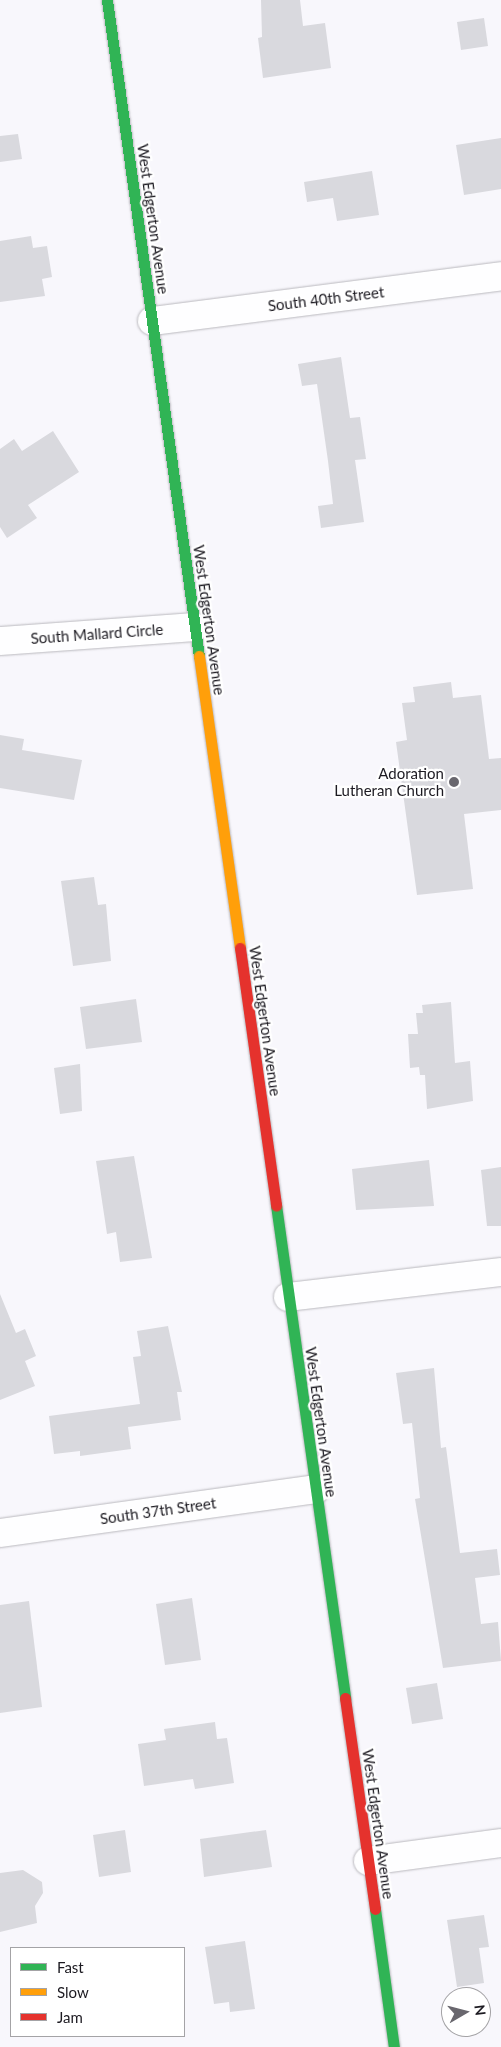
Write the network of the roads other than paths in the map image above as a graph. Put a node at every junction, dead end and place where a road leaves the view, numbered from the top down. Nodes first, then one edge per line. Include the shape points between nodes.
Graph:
1 (106, 0) edge
2 (501, 276) edge
3 (152, 321) junction
4 (194, 627) junction
5 (0, 641) edge
6 (501, 1272) edge
7 (288, 1297) junction
8 (316, 1489) junction
9 (0, 1533) edge
10 (501, 1843) edge
11 (368, 1861) junction
12 (394, 2047) edge

1 - 3 street, West Edgerton Avenue
2 - 3 street, South 40th Street
3 - 4 street, West Edgerton Avenue
4 - 5 street, South Mallard Circle
4 - 7 street, West Edgerton Avenue
6 - 7 street
7 - 8 street, West Edgerton Avenue
8 - 9 street, South 37th Street
8 - 11 street, West Edgerton Avenue
10 - 11 street
11 - 12 street, West Edgerton Avenue

